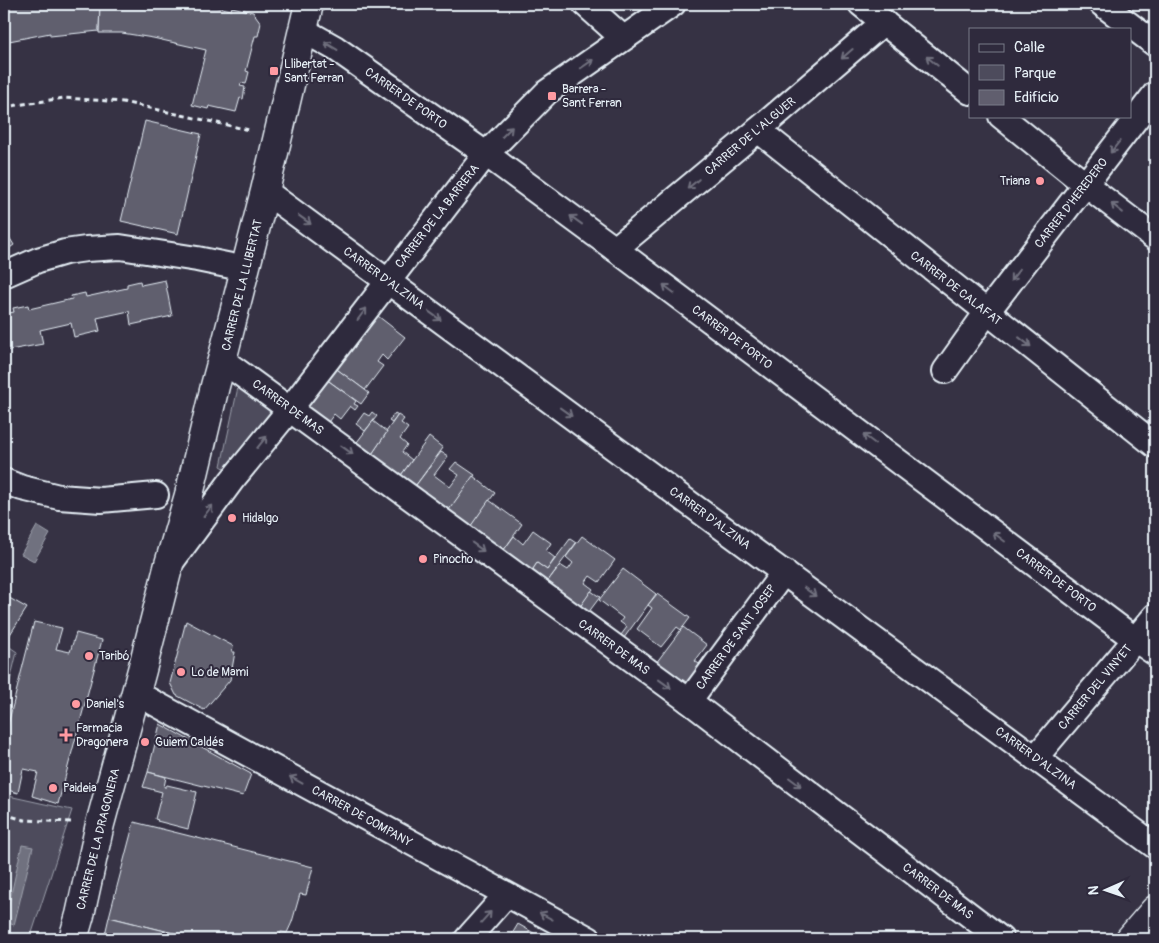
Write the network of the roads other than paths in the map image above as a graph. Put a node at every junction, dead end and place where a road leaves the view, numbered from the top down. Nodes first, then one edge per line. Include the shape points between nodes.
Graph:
1 (309, 4) edge
2 (585, 4) edge
3 (673, 4) edge
4 (861, 4) edge
5 (1102, 4) edge
6 (884, 22) junction
7 (303, 30) junction
8 (623, 38) junction
9 (1155, 44) edge
10 (969, 91) edge
11 (1155, 94) edge
12 (1004, 118) edge
13 (758, 130) junction
14 (486, 154) junction
15 (1086, 184) junction
16 (265, 191) junction
17 (1155, 238) edge
18 (615, 249) junction
19 (246, 269) junction
20 (4, 275) edge
21 (388, 281) junction
22 (987, 312) junction
23 (222, 360) junction
24 (945, 372) dead end
25 (290, 409) junction
26 (1155, 445) edge
27 (4, 481) edge
28 (156, 495) dead end
29 (169, 564) junction
30 (784, 572) junction
31 (1155, 616) edge
32 (1136, 640) junction
33 (1155, 653) edge
34 (136, 693) junction
35 (689, 701) junction
36 (1036, 758) junction
37 (1155, 846) edge
38 (506, 895) junction
39 (1155, 910) edge
40 (73, 939) edge
41 (467, 939) edge
42 (589, 939) edge
43 (1001, 939) edge
44 (1130, 939) edge

1 - 7 street, CARRER DE LA LLIBERTAT
2 - 8 street
3 - 8 street, CARRER DE LA BARRERA
4 - 6 street
5 - 9 street
10 -> 6 street
6 -> 13 street, CARRER DE L'ALGUER
14 -> 7 street, CARRER DE PORTO via 335,48
7 - 16 street, CARRER DE LA LLIBERTAT
14 -> 8 street, CARRER DE LA BARRERA via 547,92
11 -> 15 street, CARRER D'HEREDERO
12 - 15 street
13 -> 18 street, CARRER DE L'ALGUER
13 - 22 street, CARRER DE CALAFAT
18 -> 14 street, CARRER DE PORTO
14 - 21 street, CARRER DE LA BARRERA
17 -> 15 street
15 -> 22 street, CARRER D'HEREDERO
16 - 19 street, CARRER DE LA LLIBERTAT
16 -> 21 street, CARRER D'ALZINA
32 -> 18 street, CARRER DE PORTO
19 - 20 street via 120,247 65,252
19 - 23 street, CARRER DE LA LLIBERTAT
25 -> 21 street, CARRER DE LA BARRERA
21 -> 30 street, CARRER D'ALZINA
22 - 24 street
22 -> 26 street, CARRER DE CALAFAT
23 - 25 street, CARRER DE MAS
23 - 29 street, CARRER DE LA LLIBERTAT
29 -> 25 street, CARRER DE LA BARRERA
25 -> 35 street, CARRER DE MAS
27 - 28 street via 58,497 100,500
29 - 34 street, CARRER DE LA DRAGONERA
30 - 35 street, CARRER DE SANT JOSEP
30 -> 36 street, CARRER D'ALZINA
31 - 32 street, CARRER DEL VINYET
32 - 33 street, CARRER DE PORTO
32 - 36 street, CARRER DEL VINYET
38 -> 34 street, CARRER DE COMPANY
34 - 40 street, CARRER DE LA DRAGONERA
35 -> 43 street, CARRER DE MAS
36 - 37 street, CARRER D'ALZINA
41 -> 38 street
42 -> 38 street, CARRER DE COMPANY
39 - 44 street

